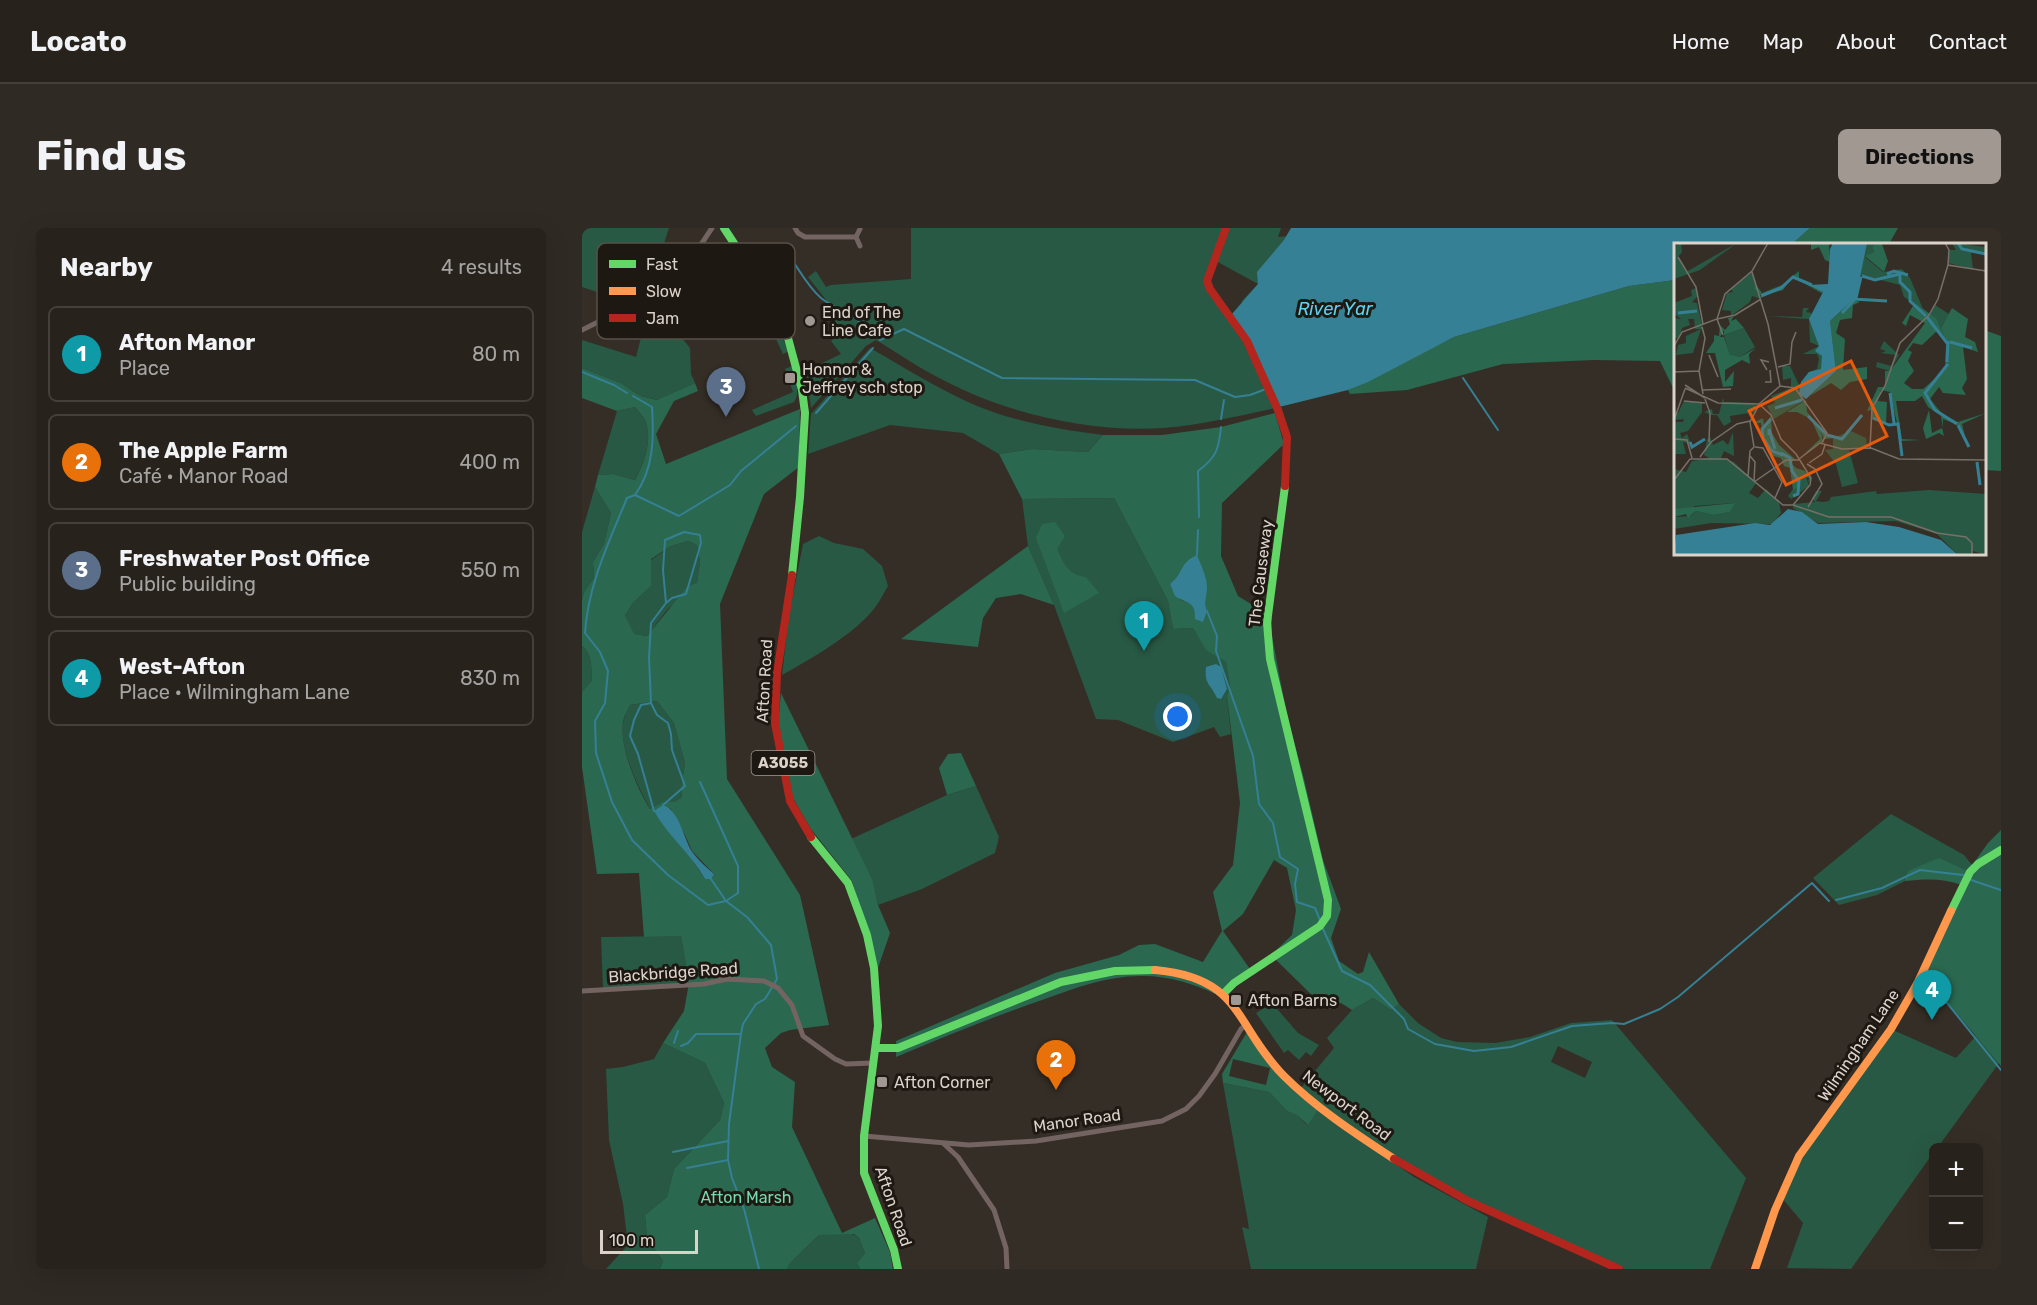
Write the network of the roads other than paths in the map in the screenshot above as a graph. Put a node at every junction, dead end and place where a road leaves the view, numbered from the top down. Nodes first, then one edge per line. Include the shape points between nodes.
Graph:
1 (712, 228) edge
2 (724, 228) edge
3 (795, 228) edge
4 (1226, 228) edge
5 (860, 229) edge
6 (856, 237) junction
7 (702, 243) edge
8 (734, 243) edge
9 (860, 246) dead end
10 (597, 322) edge
11 (582, 330) edge
12 (789, 339) edge
13 (2001, 850) edge
14 (582, 991) edge
15 (1223, 994) junction
16 (1247, 1023) junction
17 (876, 1048) junction
18 (873, 1063) junction
19 (864, 1136) junction
20 (944, 1144) junction
21 (969, 1145) junction
22 (958, 1157) junction
23 (898, 1269) edge
24 (1007, 1269) edge
25 (1619, 1269) edge
26 (1755, 1269) edge

1 - 7 street
2 - 8 main road, Afton Road / A3055
3 - 6 street via 805,237
4 - 15 main road, The Causeway via 1207,281 1242,333 1287,437 1268,641 1328,912 1320,926
5 - 6 street
6 - 9 street
10 - 11 street
12 - 17 main road, Afton Road / A3055 via 805,413 796,544 777,673 775,723 790,801 807,832 848,884 867,935 877,1000
13 - 26 main road, Wilmingham Lane via 1970,872 1891,1029 1799,1156
14 - 18 street, Blackbridge Road via 682,986 726,979 767,982 778,988 792,1005 803,1036 846,1064
15 - 16 main road, Newport Road
15 - 17 main road, Newport Road via 1203,981 1172,972 1145,968 1114,971 1061,982 898,1048
16 - 21 street, Manor Road via 1199,1096 1186,1109 1162,1121 1036,1141
16 - 25 main road, Newport Road via 1274,1065 1299,1090 1388,1155 1491,1213
17 - 18 main road, Afton Road / A3055
18 - 19 main road, Afton Road / A3055
19 - 20 street, Manor Road
19 - 23 main road, Afton Road / A3055 via 864,1173
20 - 21 street, Manor Road
20 - 22 street
21 - 22 street
22 - 24 street via 994,1210 1006,1248

